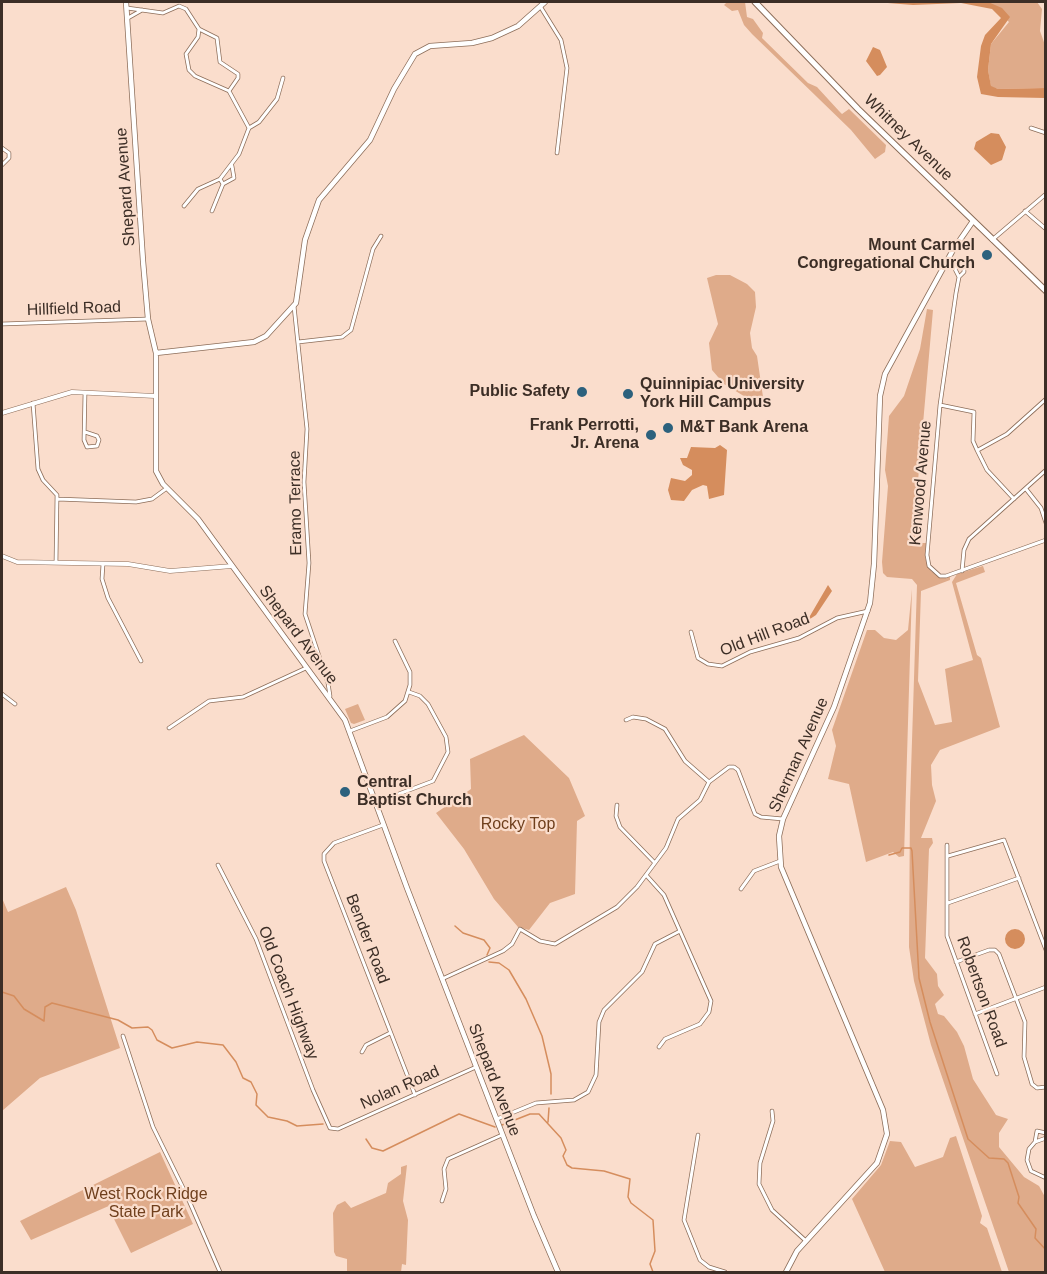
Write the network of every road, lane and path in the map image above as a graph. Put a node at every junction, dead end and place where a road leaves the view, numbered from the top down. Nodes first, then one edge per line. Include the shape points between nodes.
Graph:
1 (545, 2) edge
2 (755, 2) edge
3 (127, 5) edge
4 (540, 6) junction
5 (142, 10) junction
6 (128, 18) junction
7 (199, 29) junction
8 (283, 78) dead end
9 (229, 91) junction
10 (249, 128) junction
11 (1031, 128) dead end
12 (1046, 133) edge
13 (2, 148) edge
14 (557, 153) dead end
15 (2, 165) edge
16 (232, 166) junction
17 (220, 178) junction
18 (223, 184) junction
19 (1046, 194) edge
20 (183, 206) dead end
21 (212, 210) dead end
22 (1025, 211) junction
23 (973, 221) junction
24 (1046, 229) edge
25 (381, 236) dead end
26 (992, 240) junction
27 (960, 277) dead end
28 (1046, 291) edge
29 (294, 306) junction
30 (148, 319) junction
31 (2, 324) edge
32 (298, 342) junction
33 (156, 352) junction
34 (85, 391) junction
35 (155, 396) junction
36 (1046, 399) edge
37 (33, 403) junction
38 (940, 405) junction
39 (2, 413) edge
40 (85, 432) junction
41 (977, 450) junction
42 (1046, 470) edge
43 (167, 488) junction
44 (1025, 489) junction
45 (57, 499) junction
46 (1014, 499) junction
47 (1046, 523) edge
48 (1046, 540) edge
49 (2, 556) edge
50 (56, 562) junction
51 (103, 562) junction
52 (232, 566) junction
53 (962, 570) junction
54 (868, 610) junction
55 (691, 632) dead end
56 (395, 641) dead end
57 (141, 661) dead end
58 (306, 668) junction
59 (409, 692) junction
60 (2, 694) edge
61 (330, 696) junction
62 (15, 704) dead end
63 (626, 720) dead end
64 (169, 728) dead end
65 (350, 731) junction
66 (709, 782) junction
67 (375, 803) junction
68 (617, 805) dead end
69 (783, 819) junction
70 (383, 825) junction
71 (947, 845) dead end
72 (948, 856) junction
73 (780, 861) junction
74 (654, 862) junction
75 (218, 865) dead end
76 (646, 875) junction
77 (1019, 878) junction
78 (741, 889) dead end
79 (948, 903) junction
80 (680, 931) junction
81 (1046, 950) edge
82 (956, 962) junction
83 (442, 979) junction
84 (1046, 987) edge
85 (1016, 998) junction
86 (975, 1014) junction
87 (390, 1033) junction
88 (123, 1036) dead end
89 (659, 1047) dead end
90 (362, 1052) dead end
91 (476, 1067) junction
92 (997, 1074) dead end
93 (1046, 1087) edge
94 (414, 1095) junction
95 (772, 1111) dead end
96 (496, 1119) junction
97 (334, 1130) joint
98 (1046, 1133) edge
99 (502, 1135) junction
100 (698, 1135) dead end
101 (1046, 1138) edge
102 (1035, 1142) junction
103 (1046, 1178) edge
104 (442, 1201) dead end
105 (806, 1241) junction
106 (220, 1272) edge
107 (556, 1272) edge
108 (725, 1272) edge
109 (786, 1272) edge

1 - 4 main road
2 - 23 highway, Whitney Avenue via 858,110
3 - 5 street
3 - 6 main road, Shepard Avenue
4 - 14 street via 562,42 567,72
4 - 29 main road via 518,26 486,40 436,45 415,54 370,140 315,207
5 - 6 street
5 - 7 street via 162,13 182,7
6 - 30 main road, Shepard Avenue
7 - 9 street via 217,38 220,62 238,74
7 - 9 street via 186,54 189,70
8 - 10 street via 277,99 259,122
9 - 10 street
10 - 16 street
11 - 12 street
13 - 15 street via 9,158
16 - 17 street
16 - 18 street via 234,178
17 - 18 street
17 - 20 street via 198,189
18 - 21 street
19 - 22 street
22 - 24 street
22 - 26 street
23 - 26 highway, Whitney Avenue
23 - 54 main road, Sherman Avenue via 889,364 881,388 874,575
25 - 32 street via 373,249 351,330 338,338
26 - 28 highway, Whitney Avenue
27 - 38 street, Kenwood Avenue
29 - 32 street, Eramo Terrace
29 - 33 main road via 259,340
30 - 31 street, Hillfield Road
30 - 33 main road, Shepard Avenue
32 - 61 street, Eramo Terrace via 307,429 304,473 309,563 305,614
33 - 35 main road, Shepard Avenue
34 - 35 street
34 - 37 street
34 - 40 street
35 - 43 main road, Shepard Avenue via 154,462 157,475
36 - 41 street via 1007,434
37 - 39 street
37 - 45 street via 38,469
38 - 41 street via 974,412 973,441
38 - 53 street, Kenwood Avenue via 927,555 930,566 940,576
40 - 40 street via 87,447 97,446 97,436
41 - 46 street via 987,470
42 - 44 street
43 - 45 street via 153,499 136,502
43 - 52 main road, Shepard Avenue via 191,511
44 - 46 street
44 - 47 street via 1041,508
45 - 50 street
46 - 53 street via 969,539
48 - 53 street, Kenwood Avenue
49 - 50 street via 17,562
50 - 51 street
51 - 52 street via 170,571
51 - 57 street via 102,579 108,598
52 - 58 main road, Shepard Avenue
54 - 55 street, Old Hill Road via 832,620 799,638 750,652 722,666 698,658
54 - 69 main road, Sherman Avenue via 830,720
56 - 59 street via 410,672
58 - 61 main road, Shepard Avenue
58 - 64 street via 243,697 209,701
59 - 65 street via 395,712
59 - 67 street via 428,704 448,742 448,752 437,777 429,783
60 - 62 street
61 - 65 main road, Shepard Avenue
63 - 66 street via 646,719 665,729 685,761
65 - 67 main road, Shepard Avenue
66 - 69 street via 734,767 755,814
66 - 74 street via 700,800 678,819 666,848
67 - 70 main road, Shepard Avenue
68 - 74 street via 620,827
69 - 73 main road, Sherman Avenue via 778,842
70 - 83 main road, Shepard Avenue
70 - 87 street, Bender Road via 334,843 324,854 324,861
71 - 72 street, Robertson Road
72 - 77 street via 1005,840
72 - 79 street, Robertson Road
73 - 78 street via 754,871
73 - 105 main road, Sherman Avenue via 880,1104 887,1131 878,1162
74 - 76 street
75 - 97 street, Old Coach Highway via 256,939 313,1090
76 - 80 street via 662,891
76 - 83 street via 617,908 558,943 540,941 520,929 503,951
77 - 79 street
77 - 81 street
79 - 82 street, Robertson Road via 947,936
80 - 89 street via 708,993 710,1008 700,1024 665,1039
80 - 96 street via 655,944 642,972 604,1010 599,1022 596,1075 588,1092 574,1100 536,1103
82 - 85 street via 995,950
82 - 86 street, Robertson Road
83 - 91 main road, Shepard Avenue
84 - 85 street
85 - 86 street
85 - 93 street via 1025,1022 1024,1058 1032,1084
86 - 92 street, Robertson Road
87 - 90 street via 366,1045
87 - 94 street, Bender Road
88 - 106 street via 153,1128
91 - 94 street, Nolan Road
91 - 96 main road, Shepard Avenue
94 - 97 street, Nolan Road
95 - 105 street via 759,1184 772,1210
96 - 99 main road, Shepard Avenue
98 - 102 street via 1037,1131
99 - 104 street via 448,1159
99 - 107 main road, Shepard Avenue
100 - 108 street via 684,1220 700,1260
101 - 102 street
102 - 103 street via 1027,1160 1030,1171
105 - 109 main road, Sherman Avenue

